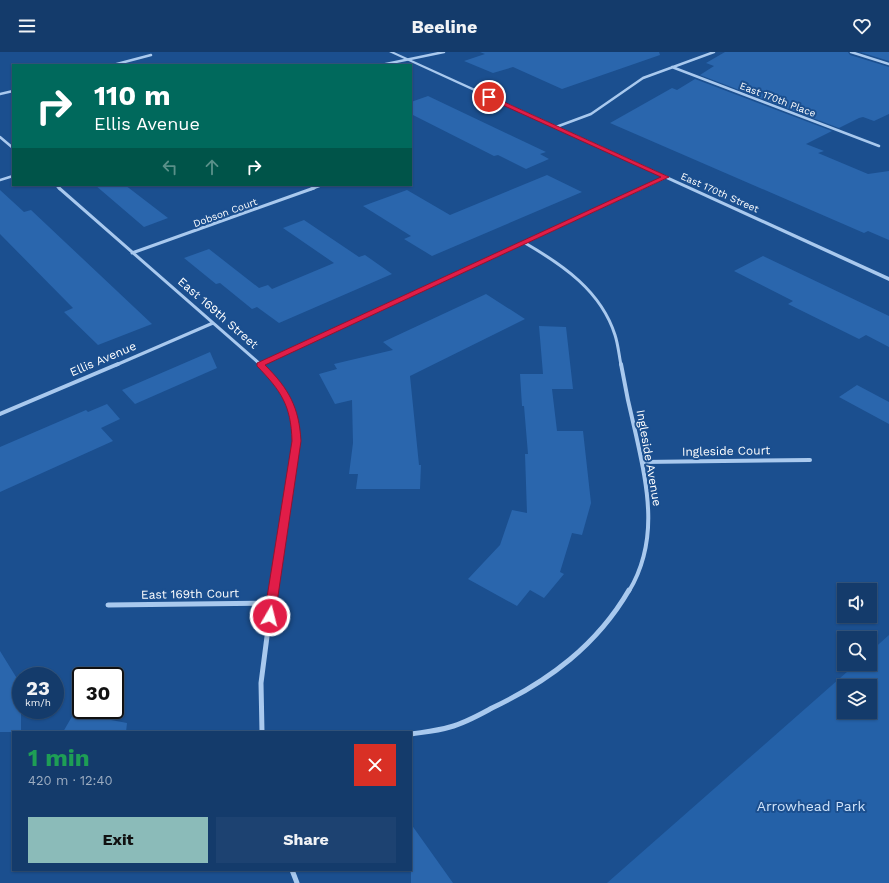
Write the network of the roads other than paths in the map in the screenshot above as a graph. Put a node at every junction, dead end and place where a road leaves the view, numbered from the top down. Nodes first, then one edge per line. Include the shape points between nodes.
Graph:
1 (391, 52) edge
2 (444, 52) edge
3 (714, 52) edge
4 (851, 52) edge
5 (151, 55) dead end
6 (408, 60) junction
7 (117, 64) edge
8 (386, 64) edge
9 (889, 64) edge
10 (672, 67) junction
11 (12, 91) edge
12 (0, 94) edge
13 (556, 127) junction
14 (0, 136) edge
15 (879, 146) dead end
16 (12, 147) edge
17 (12, 176) edge
18 (666, 177) junction
19 (0, 180) edge
20 (57, 186) edge
21 (319, 186) edge
22 (525, 243) junction
23 (132, 253) junction
24 (889, 279) edge
25 (213, 323) junction
26 (260, 364) junction
27 (0, 414) edge
28 (810, 460) dead end
29 (642, 462) junction
30 (271, 603) junction
31 (108, 605) dead end
32 (262, 731) edge
33 (412, 734) edge
34 (292, 871) edge
35 (296, 883) edge

1 - 6 street, East 170th Street
2 - 6 street
3 - 10 street
4 - 9 street
5 - 7 street
6 - 8 street
6 - 13 street, East 170th Street
10 - 13 street via 644,78 591,114
10 - 15 street, East 170th Place
11 - 12 street
13 - 18 street, East 170th Street
14 - 16 street
17 - 19 street
18 - 22 street
18 - 24 street, East 170th Street
20 - 23 street, East 169th Street
21 - 23 street, Dobson Court
22 - 26 street
22 - 29 street, Ingleside Avenue via 570,271 597,298 609,319 615,335
23 - 25 street, East 169th Street
25 - 26 street, East 169th Street
25 - 27 street, Ellis Avenue
26 - 30 street, East 169th Street via 289,400 296,425 297,441
28 - 29 street, Ingleside Court
29 - 33 street, Ingleside Avenue via 649,506 647,540 632,585 601,632 572,659 534,687 495,708 450,727
30 - 31 street, East 169th Court
30 - 32 street, East 169th Street via 261,682
34 - 35 street

